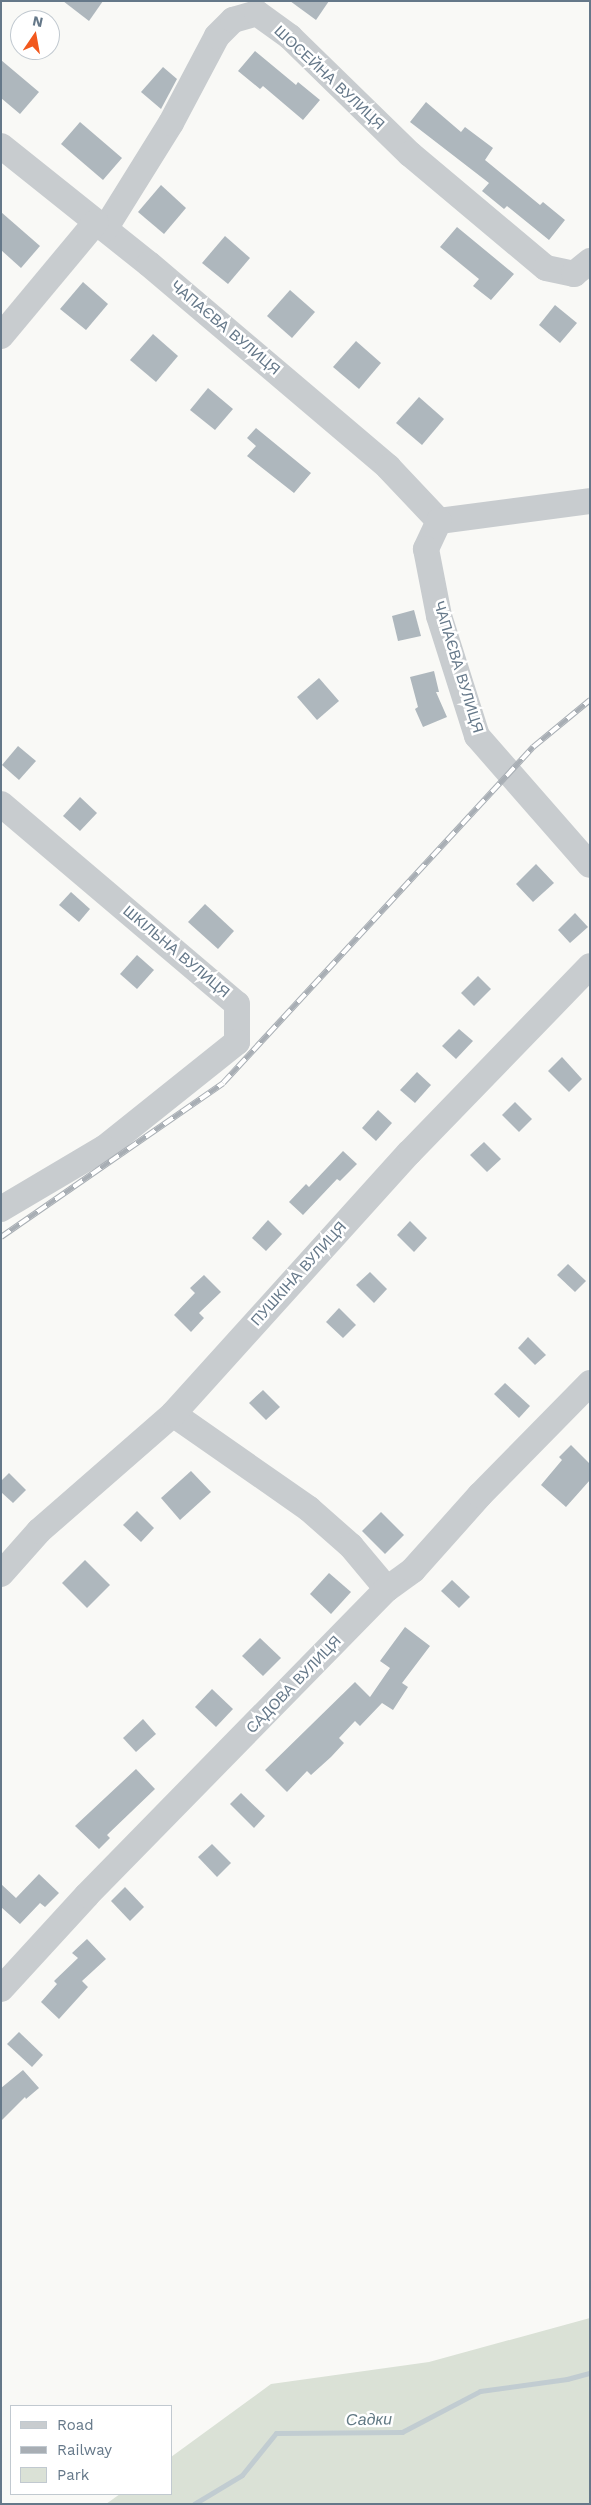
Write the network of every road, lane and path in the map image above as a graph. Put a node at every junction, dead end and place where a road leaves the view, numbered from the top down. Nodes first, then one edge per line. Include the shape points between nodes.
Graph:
1 (1, 146) edge
2 (101, 225) junction
3 (590, 261) edge
4 (4, 326) edge
5 (590, 501) edge
6 (439, 521) junction
7 (1, 804) edge
8 (590, 865) edge
9 (590, 966) edge
10 (1, 1209) edge
11 (590, 1383) edge
12 (173, 1414) junction
13 (1, 1574) edge
14 (387, 1589) junction
15 (6, 1972) edge

1 - 2 street, ЧАПАЄВА ВУЛИЦЯ
2 - 3 street, ШОСЕЙНА ВУЛИЦЯ via 172,123 217,36 233,20 257,13 290,38 410,154 546,268 574,274
2 - 4 street
2 - 6 street, ЧАПАЄВА ВУЛИЦЯ via 388,467
5 - 6 street
6 - 8 street, ЧАПАЄВА ВУЛИЦЯ via 426,549 440,616 477,736
7 - 10 street, ШКІЛЬНА ВУЛИЦЯ via 237,1004 237,1042 104,1148
9 - 12 street, ПУШКІНА ВУЛИЦЯ via 409,1153
11 - 14 street, САДОВА ВУЛИЦЯ via 480,1495 413,1570
12 - 13 street, ПУШКІНА ВУЛИЦЯ via 39,1530
12 - 14 street via 309,1509 351,1546
14 - 15 street, САДОВА ВУЛИЦЯ via 88,1895

